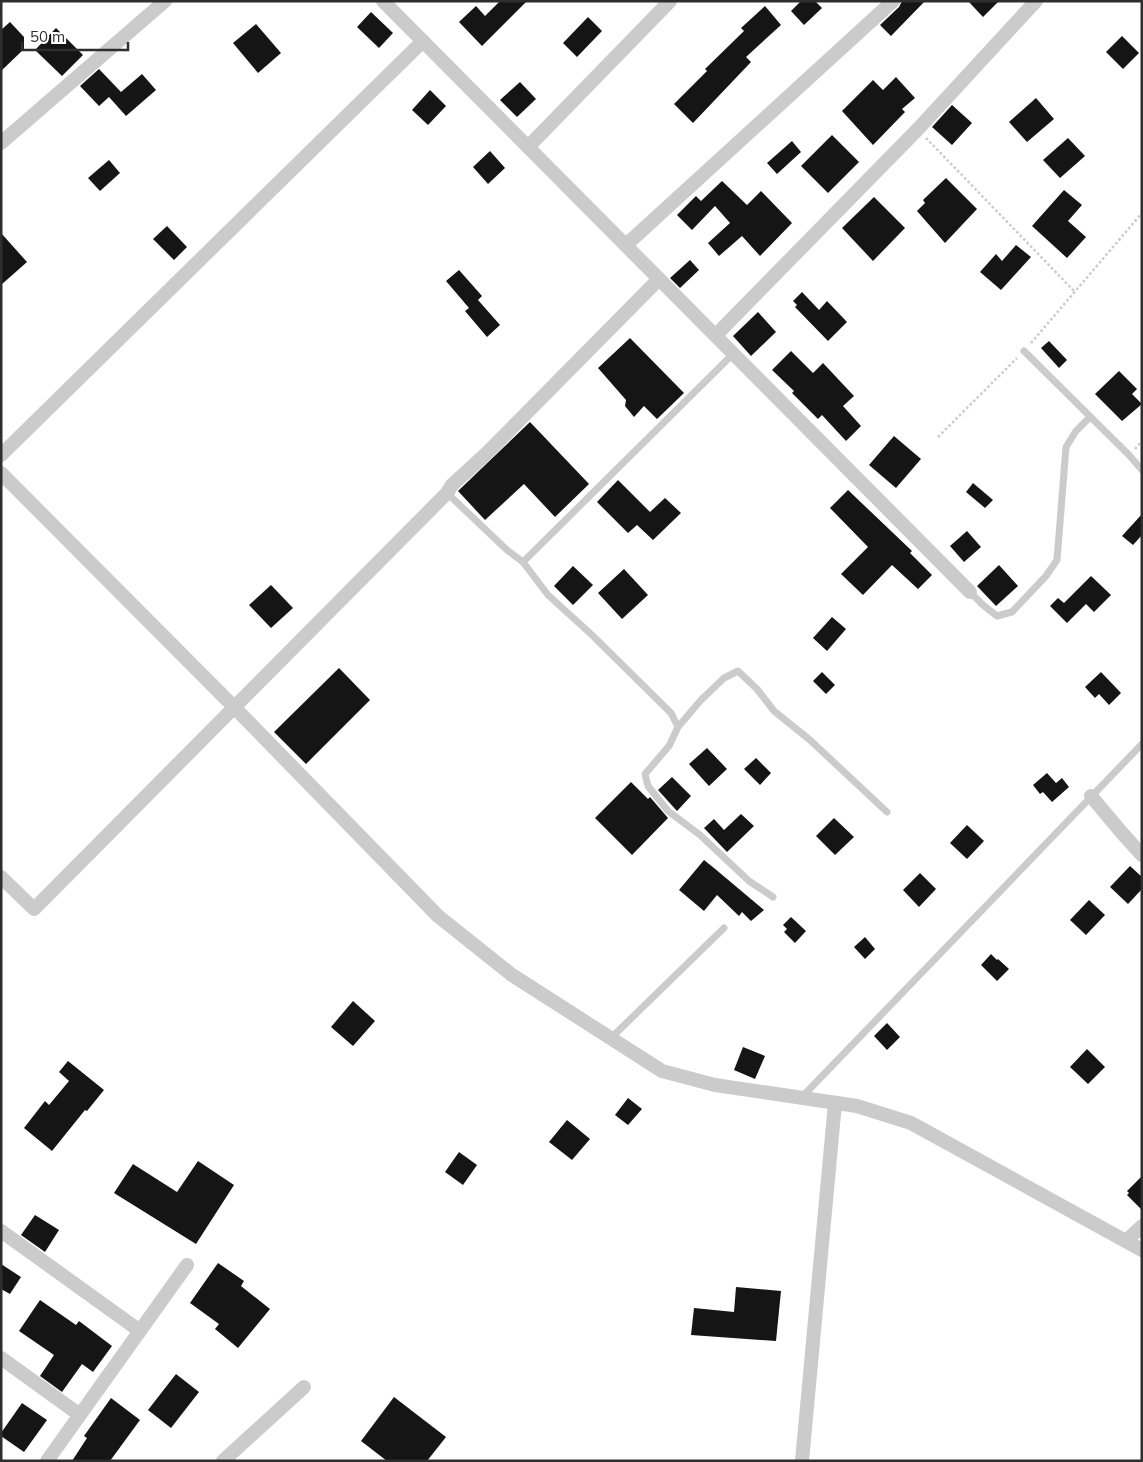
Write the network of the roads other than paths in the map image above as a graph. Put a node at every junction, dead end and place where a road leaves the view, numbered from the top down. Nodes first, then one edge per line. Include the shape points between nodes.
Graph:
1 (165, 1) edge
2 (383, 1) edge
3 (670, 1) edge
4 (893, 1) edge
5 (1036, 1) edge
6 (423, 41) junction
7 (1, 143) edge
8 (528, 147) junction
9 (626, 246) junction
10 (659, 279) junction
11 (716, 335) junction
12 (1024, 351) road end
13 (734, 354) junction
14 (1090, 417) junction
15 (1, 455) edge
16 (1142, 470) edge
17 (1, 473) edge
18 (447, 493) junction
19 (523, 562) junction
20 (970, 592) joint
21 (234, 707) junction
22 (678, 726) junction
23 (1142, 744) edge
24 (1092, 796) junction
25 (886, 812) dead end
26 (1142, 855) edge
27 (1, 877) edge
28 (773, 897) dead end
29 (724, 928) dead end
30 (611, 1038) junction
31 (801, 1098) junction
32 (835, 1103) junction
33 (1142, 1226) edge
34 (1, 1232) edge
35 (1126, 1241) junction
36 (1142, 1250) edge
37 (187, 1265) dead end
38 (140, 1331) junction
39 (1, 1358) edge
40 (304, 1387) dead end
41 (80, 1416) junction
42 (231, 1458) edge
43 (47, 1461) edge
44 (802, 1461) edge

1 - 7 street
2 - 6 street
3 - 8 street
4 - 9 street
5 - 11 street via 918,129
6 - 8 street
6 - 15 street
8 - 9 street
9 - 10 street
10 - 11 street
10 - 18 street
11 - 13 street
12 - 14 lane
13 - 19 lane
13 - 20 street
14 - 16 lane
14 - 20 lane via 1066,447 1057,560 1052,568 1012,612 997,616
17 - 21 street
18 - 19 lane
18 - 21 street
19 - 22 lane via 548,595 671,713
21 - 27 street via 34,910
21 - 30 street via 438,916 512,975
22 - 25 lane via 700,700 724,678 738,671 774,711 810,740
22 - 28 lane via 669,746 645,774 648,786 668,811 700,835 749,881
23 - 24 lane
24 - 26 street
24 - 31 lane
29 - 30 lane
30 - 31 street via 662,1071 715,1085
31 - 32 street
32 - 35 street via 857,1106 911,1123
32 - 44 street
33 - 35 street
34 - 38 street
35 - 36 street
37 - 38 street
38 - 41 street
39 - 41 street
40 - 42 street
41 - 43 street

